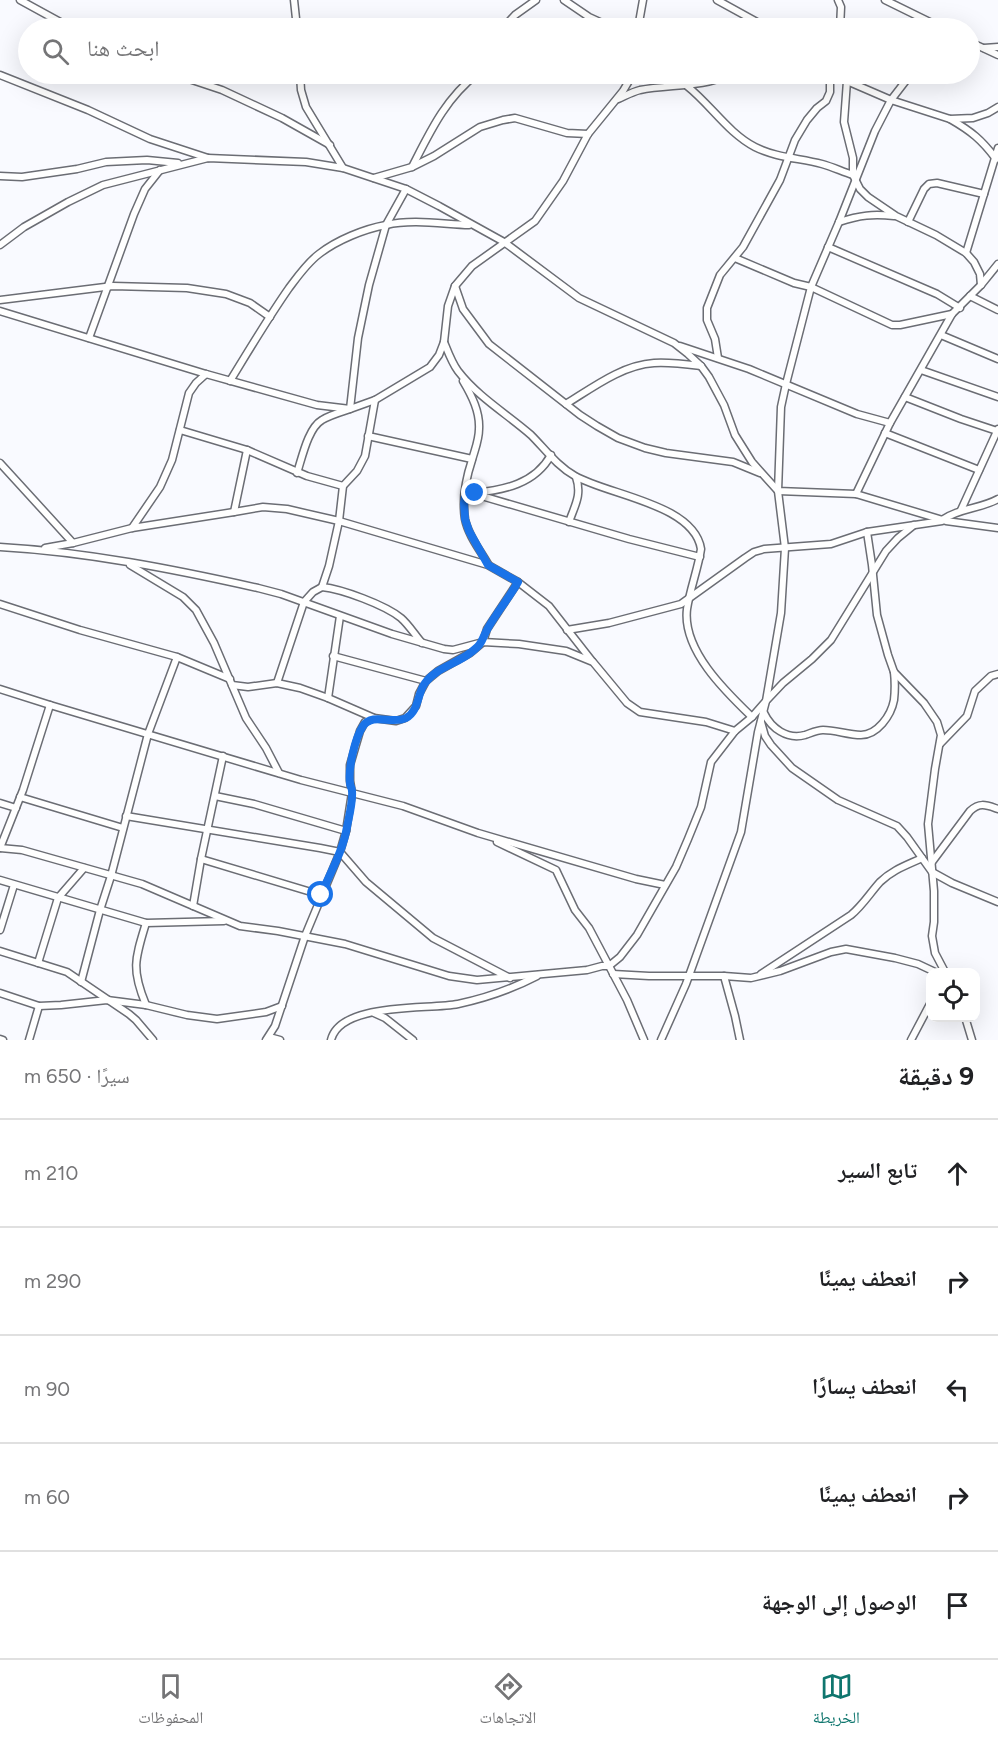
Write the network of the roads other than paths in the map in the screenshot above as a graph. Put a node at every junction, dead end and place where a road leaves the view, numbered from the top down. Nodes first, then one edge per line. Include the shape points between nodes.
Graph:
1 (20, 0) edge
2 (294, 0) edge
3 (536, 0) edge
4 (564, 0) edge
5 (643, 0) edge
6 (717, 0) edge
7 (838, 0) edge
8 (885, 0) edge
9 (53, 18) edge
10 (296, 18) edge
11 (512, 18) edge
12 (591, 18) edge
13 (640, 18) edge
14 (750, 18) edge
15 (840, 18) edge
16 (922, 18) edge
17 (980, 47) edge
18 (998, 47) edge
19 (983, 48) junction
20 (998, 55) edge
21 (0, 75) edge
22 (18, 82) edge
23 (23, 84) edge
24 (204, 84) edge
25 (301, 84) edge
26 (465, 84) edge
27 (627, 84) edge
28 (696, 84) edge
29 (830, 84) edge
30 (847, 84) edge
31 (854, 84) edge
32 (903, 84) edge
33 (687, 86) junction
34 (614, 100) junction
35 (891, 100) junction
36 (998, 107) edge
37 (950, 118) junction
38 (588, 134) junction
39 (330, 145) junction
40 (998, 148) edge
41 (208, 158) junction
42 (788, 159) junction
43 (997, 160) edge
44 (184, 164) junction
45 (412, 167) junction
46 (343, 168) junction
47 (161, 170) junction
48 (0, 176) edge
49 (374, 178) junction
50 (854, 178) junction
51 (406, 189) junction
52 (984, 194) junction
53 (896, 216) junction
54 (839, 222) junction
55 (908, 222) junction
56 (386, 225) junction
57 (472, 225) junction
58 (504, 242) junction
59 (0, 245) edge
60 (828, 247) junction
61 (966, 253) junction
62 (735, 258) junction
63 (998, 264) edge
64 (981, 285) junction
65 (455, 286) junction
66 (106, 287) junction
67 (811, 287) junction
68 (970, 296) junction
69 (0, 300) edge
70 (960, 308) junction
71 (998, 310) edge
72 (0, 311) edge
73 (952, 314) junction
74 (270, 317) junction
75 (941, 335) junction
76 (89, 338) junction
77 (444, 342) junction
78 (674, 343) junction
79 (718, 358) junction
80 (998, 359) edge
81 (701, 366) junction
82 (457, 370) junction
83 (921, 370) junction
84 (206, 374) junction
85 (230, 381) junction
86 (786, 384) junction
87 (905, 397) junction
88 (998, 397) edge
89 (375, 400) junction
90 (566, 404) junction
91 (350, 409) junction
92 (890, 423) junction
93 (180, 430) junction
94 (997, 430) edge
95 (885, 433) junction
96 (368, 436) junction
97 (247, 450) junction
98 (551, 455) junction
99 (472, 459) junction
100 (0, 463) edge
101 (979, 471) junction
102 (297, 472) junction
103 (763, 475) junction
104 (576, 477) junction
105 (343, 486) junction
106 (778, 491) junction
107 (856, 494) junction
108 (467, 495) junction
109 (998, 499) edge
110 (961, 510) junction
111 (234, 512) junction
112 (944, 520) junction
113 (339, 521) junction
114 (569, 522) junction
115 (914, 525) junction
116 (132, 528) junction
117 (998, 528) edge
118 (867, 532) junction
119 (73, 543) junction
120 (0, 547) edge
121 (784, 548) junction
122 (38, 549) junction
123 (700, 557) junction
124 (124, 561) junction
125 (488, 565) junction
126 (873, 573) junction
127 (518, 582) junction
128 (322, 587) junction
129 (690, 599) junction
130 (304, 602) junction
131 (0, 604) edge
132 (340, 616) junction
133 (567, 630) junction
134 (483, 642) junction
135 (422, 644) junction
136 (333, 656) junction
137 (177, 657) junction
138 (593, 662) junction
139 (894, 672) junction
140 (998, 674) edge
141 (426, 681) junction
142 (231, 682) junction
143 (277, 683) junction
144 (0, 689) edge
145 (328, 698) junction
146 (766, 701) junction
147 (50, 705) junction
148 (763, 712) junction
149 (752, 717) junction
150 (374, 718) junction
151 (761, 721) junction
152 (735, 730) junction
153 (148, 734) junction
154 (940, 744) junction
155 (223, 756) junction
156 (279, 773) junction
157 (352, 793) junction
158 (215, 796) junction
159 (20, 797) junction
160 (0, 803) edge
161 (16, 808) junction
162 (998, 809) edge
163 (126, 816) junction
164 (123, 828) junction
165 (207, 830) junction
166 (346, 831) junction
167 (478, 833) junction
168 (0, 848) edge
169 (340, 852) junction
170 (922, 858) junction
171 (201, 859) junction
172 (932, 863) junction
173 (84, 868) junction
174 (932, 872) junction
175 (111, 876) junction
176 (0, 880) edge
177 (14, 885) junction
178 (665, 885) junction
179 (321, 895) junction
180 (58, 898) junction
181 (998, 902) edge
182 (193, 906) junction
183 (100, 910) junction
184 (227, 921) junction
185 (146, 923) junction
186 (0, 930) edge
187 (305, 936) junction
188 (0, 951) edge
189 (38, 963) junction
190 (609, 966) junction
191 (926, 968) edge
192 (943, 968) edge
193 (543, 974) junction
194 (613, 974) junction
195 (724, 976) junction
196 (688, 977) junction
197 (756, 977) junction
198 (511, 978) junction
199 (81, 982) junction
200 (1, 996) edge
201 (107, 1000) junction
202 (146, 1005) junction
203 (39, 1006) junction
204 (282, 1006) junction
205 (926, 1012) edge
206 (373, 1013) junction
207 (967, 1022) edge
208 (268, 1038) edge
209 (29, 1040) edge
210 (153, 1040) edge
211 (279, 1040) edge
212 (330, 1040) edge
213 (413, 1040) edge
214 (644, 1040) edge
215 (661, 1040) edge
216 (740, 1040) edge
217 (911, 1040) edge
218 (972, 1040) edge

1 - 9 street
2 - 10 street
3 - 11 street
4 - 12 street
5 - 13 street
6 - 14 street
7 - 15 street
8 - 16 street
17 - 19 street
18 - 19 street
19 - 20 street
21 - 22 street
23 - 41 street via 150,139
24 - 39 street via 282,118
25 - 39 street via 306,107
26 - 45 street via 455,93
27 - 34 street
28 - 33 street
29 - 42 street via 826,101 807,120
30 - 50 street via 844,122
31 - 35 street
32 - 35 street
33 - 34 street via 639,90
33 - 42 street via 741,138
34 - 38 street
35 - 37 street
35 - 50 street
36 - 37 street via 973,118
37 - 43 street via 971,131
38 - 45 street via 567,133 515,118 503,120 480,128
38 - 58 street via 563,181 535,221
39 - 46 street
40 - 43 street
41 - 44 street
41 - 46 street via 306,162
42 - 50 street via 823,164
42 - 62 street
43 - 52 street
44 - 47 street
44 - 48 street via 147,160 106,162 22,177
45 - 49 street
46 - 49 street
47 - 59 street via 104,185 33,222
47 - 66 street via 145,189
49 - 51 street
50 - 53 street via 868,197
50 - 54 street
51 - 56 street
51 - 57 street
52 - 55 street via 929,184
52 - 61 street
53 - 54 street via 872,214
53 - 55 street
54 - 60 street
55 - 61 street
56 - 57 street
56 - 74 street via 357,234 320,254 305,267
56 - 91 street via 358,338
57 - 58 street
58 - 65 street via 472,266
58 - 78 street via 579,298
60 - 67 street
60 - 70 street via 937,294
61 - 64 street via 980,274
62 - 67 street via 794,284
62 - 79 street via 720,275 707,308
63 - 64 street
64 - 68 street
65 - 77 street via 448,306
65 - 90 street via 463,309 489,344
66 - 69 street
66 - 74 street via 187,288 225,294 250,303
66 - 76 street
67 - 73 street via 896,325
67 - 86 street
68 - 70 street
68 - 71 street
70 - 73 street
72 - 76 street
73 - 75 street
74 - 85 street
75 - 80 street
75 - 83 street
76 - 84 street
77 - 82 street
77 - 89 street via 430,367
78 - 79 street
78 - 81 street
79 - 86 street
81 - 90 street via 651,363 611,377
81 - 103 street via 724,405 735,435
82 - 98 street via 482,397
82 - 99 street via 477,409 480,427
83 - 87 street
83 - 88 street
84 - 85 street
84 - 93 street via 189,393
85 - 91 street via 317,405
86 - 92 street via 857,414
86 - 106 street via 781,407
87 - 92 street
87 - 94 street
89 - 91 street
89 - 96 street
90 - 103 street via 618,438 645,448 733,462
91 - 102 street via 320,420
92 - 95 street
93 - 97 street
93 - 116 street via 160,487
94 - 101 street
95 - 101 street
95 - 107 street
96 - 99 street
96 - 105 street via 362,464
97 - 102 street
97 - 111 street
98 - 104 street
98 - 108 street via 538,472 514,486
99 - 108 street
100 - 119 street
101 - 110 street
102 - 105 street
103 - 106 street
104 - 114 street via 578,496
104 - 123 street via 659,507 683,522 700,541
105 - 113 street
106 - 107 street
106 - 121 street
107 - 112 street
108 - 114 street
108 - 125 street via 465,519
109 - 110 street
110 - 112 street
111 - 113 street via 263,507 287,509
111 - 116 street
112 - 115 street
112 - 117 street
113 - 125 street
113 - 128 street
114 - 123 street
115 - 118 street
115 - 126 street via 885,551
116 - 119 street
118 - 121 street via 831,544
118 - 126 street
119 - 122 street
120 - 122 street
121 - 129 street via 754,552
121 - 146 street via 781,613
122 - 124 street
123 - 129 street
124 - 130 street via 258,588
124 - 142 street via 183,597 196,610
125 - 127 street
126 - 139 street via 876,615
126 - 146 street via 831,640
127 - 133 street via 549,606
127 - 134 street via 487,629
128 - 130 street
128 - 135 street via 363,599 396,615
129 - 133 street via 609,624
129 - 149 street via 687,621 707,669
130 - 132 street
130 - 143 street
131 - 137 street
132 - 135 street
132 - 136 street
133 - 138 street
134 - 135 street via 453,650
134 - 138 street via 545,647
134 - 141 street
136 - 141 street
136 - 145 street
137 - 142 street
137 - 153 street
138 - 152 street via 627,703 640,712
139 - 148 street via 892,707 873,732 863,735 824,730 793,735 773,728
139 - 154 street via 924,703 936,722
140 - 154 street via 975,691 967,716
141 - 150 street via 416,706 405,718
142 - 143 street via 248,687
142 - 156 street via 246,718
143 - 145 street
144 - 147 street
145 - 150 street
146 - 148 street
146 - 149 street
147 - 153 street
147 - 159 street
148 - 151 street
149 - 152 street
150 - 157 street via 365,722 357,739 350,765
151 - 170 street via 771,746 792,768 838,800 897,826
151 - 196 street via 741,832
152 - 178 street via 711,762 701,807
153 - 155 street
153 - 163 street
154 - 172 street via 928,824
155 - 156 street
155 - 158 street
156 - 157 street
157 - 166 street
157 - 167 street via 403,806
158 - 165 street
158 - 166 street
159 - 161 street
159 - 164 street
160 - 161 street
161 - 168 street
162 - 172 street via 975,806
163 - 164 street
163 - 165 street
164 - 175 street
165 - 169 street
165 - 171 street
166 - 169 street
167 - 178 street
167 - 190 street via 556,870
168 - 173 street via 22,850
169 - 179 street
169 - 198 street via 366,882 433,938
170 - 174 street
170 - 197 street via 893,871 851,915
171 - 179 street
171 - 182 street
172 - 174 street
173 - 175 street
173 - 180 street
174 - 181 street
174 - 192 street via 932,936
175 - 182 street via 142,884
175 - 183 street
176 - 177 street
177 - 180 street
177 - 186 street
178 - 190 street via 637,934
179 - 187 street
180 - 183 street
180 - 189 street
182 - 184 street
183 - 185 street
183 - 199 street
184 - 185 street
184 - 187 street
185 - 202 street via 135,959
187 - 198 street via 448,976 477,980
187 - 204 street
188 - 189 street
189 - 199 street via 67,972
190 - 193 street
190 - 194 street
191 - 197 street via 846,949
193 - 198 street
193 - 206 street via 494,995 457,1004
194 - 196 street
194 - 214 street
195 - 196 street
195 - 197 street
195 - 216 street
196 - 215 street
199 - 201 street
200 - 203 street
201 - 202 street
201 - 203 street
201 - 210 street via 136,1020
202 - 204 street via 217,1019
203 - 209 street
204 - 208 street
205 - 217 street
206 - 212 street via 342,1023
206 - 213 street
207 - 218 street
208 - 211 street

